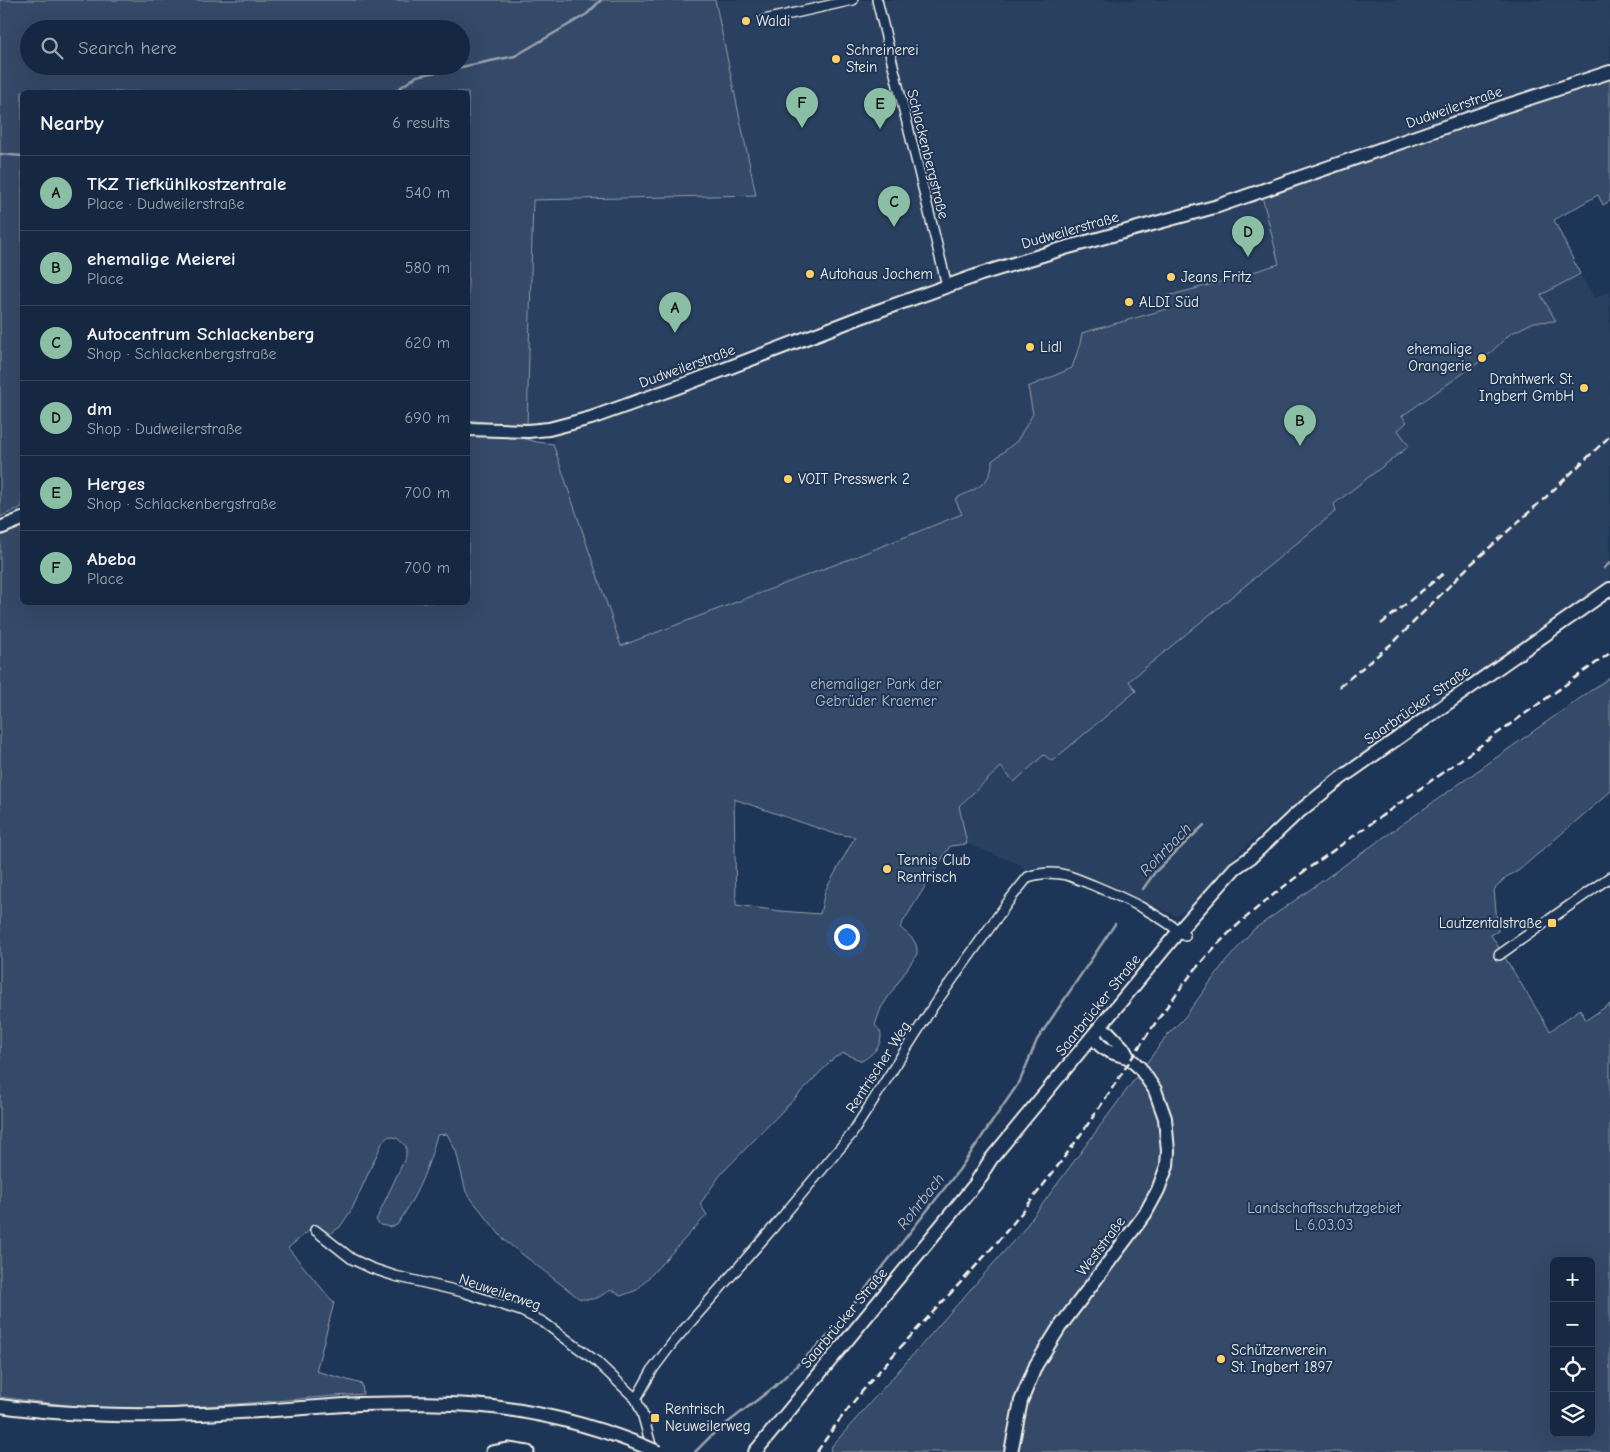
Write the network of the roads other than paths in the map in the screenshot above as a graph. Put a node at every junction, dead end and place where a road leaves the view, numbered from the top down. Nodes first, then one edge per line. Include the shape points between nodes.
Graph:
1 (852, 0) edge
2 (877, 0) edge
3 (764, 20) dead end
4 (1608, 72) edge
5 (946, 286) junction
6 (470, 429) edge
7 (20, 520) edge
8 (0, 528) edge
9 (1610, 589) edge
10 (1610, 877) edge
11 (1182, 934) junction
12 (1499, 955) dead end
13 (1100, 1036) junction
14 (315, 1230) dead end
15 (636, 1399) junction
16 (0, 1406) edge
17 (492, 1452) edge
18 (528, 1452) edge
19 (653, 1452) edge
20 (658, 1452) edge
21 (755, 1452) edge
22 (1011, 1452) edge

1 - 3 street
2 - 5 street, Schlackenbergstraße
4 - 5 main road, Dudweilerstraße via 1218,206 1020,261
5 - 6 main road, Dudweilerstraße via 591,418 528,431
7 - 8 main road
9 - 11 main road, Saarbrücker Straße via 1341,778 1295,815 1235,868
10 - 12 street
11 - 13 main road, Saarbrücker Straße
11 - 15 street, Rentrischer Weg via 1145,910 1078,879 1051,873 1028,877 934,1005 851,1135 674,1341
13 - 21 main road, Saarbrücker Straße
13 - 22 main road, Weststraße via 1123,1048 1148,1079 1161,1105 1167,1132 1167,1166 1145,1214 1059,1328 1036,1365 1021,1401
14 - 15 street, Neuweilerweg via 352,1259 371,1268 463,1292 533,1316 596,1361
15 - 19 street, Neuweilerweg
16 - 20 main road, bridge via 76,1415 149,1416 359,1404 491,1407 589,1426
17 - 18 street via 509,1449

